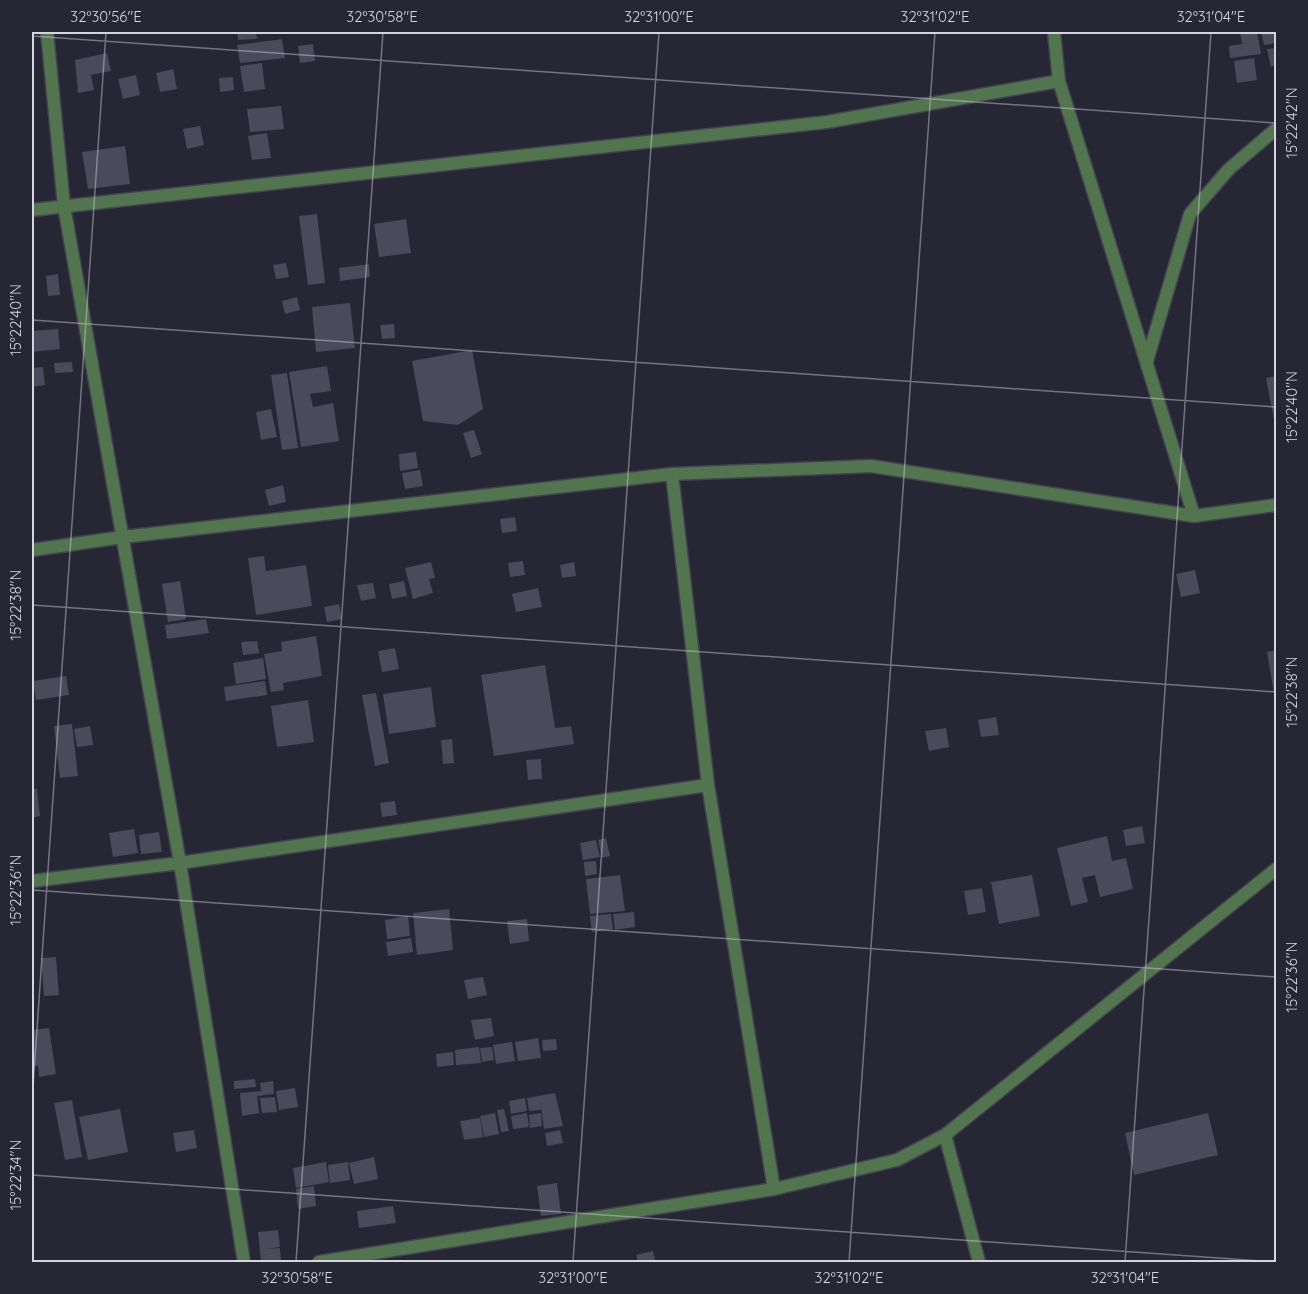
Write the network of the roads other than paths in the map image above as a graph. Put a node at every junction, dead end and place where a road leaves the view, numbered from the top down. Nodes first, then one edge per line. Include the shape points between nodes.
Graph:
1 (47, 32) edge
2 (1054, 32) edge
3 (1059, 81) junction
4 (1276, 129) edge
5 (64, 206) junction
6 (32, 210) edge
7 (1147, 362) junction
8 (672, 474) junction
9 (1276, 505) edge
10 (1194, 516) junction
11 (123, 537) junction
12 (32, 550) edge
13 (708, 785) junction
14 (180, 863) junction
15 (1276, 869) edge
16 (32, 881) edge
17 (945, 1135) junction
18 (774, 1189) junction
19 (244, 1263) edge
20 (319, 1263) edge
21 (979, 1263) edge

1 - 5 street
2 - 3 street
3 - 5 street via 827,122
3 - 7 street
4 - 7 street via 1229,169 1190,214
5 - 6 street
5 - 11 street
7 - 10 street
8 - 10 street via 871,466
8 - 11 street
8 - 13 street
9 - 10 street
11 - 12 street
11 - 14 street
13 - 14 street
13 - 18 street
14 - 16 street
14 - 19 street
15 - 17 street
17 - 18 street via 897,1160
17 - 21 street
18 - 20 street

